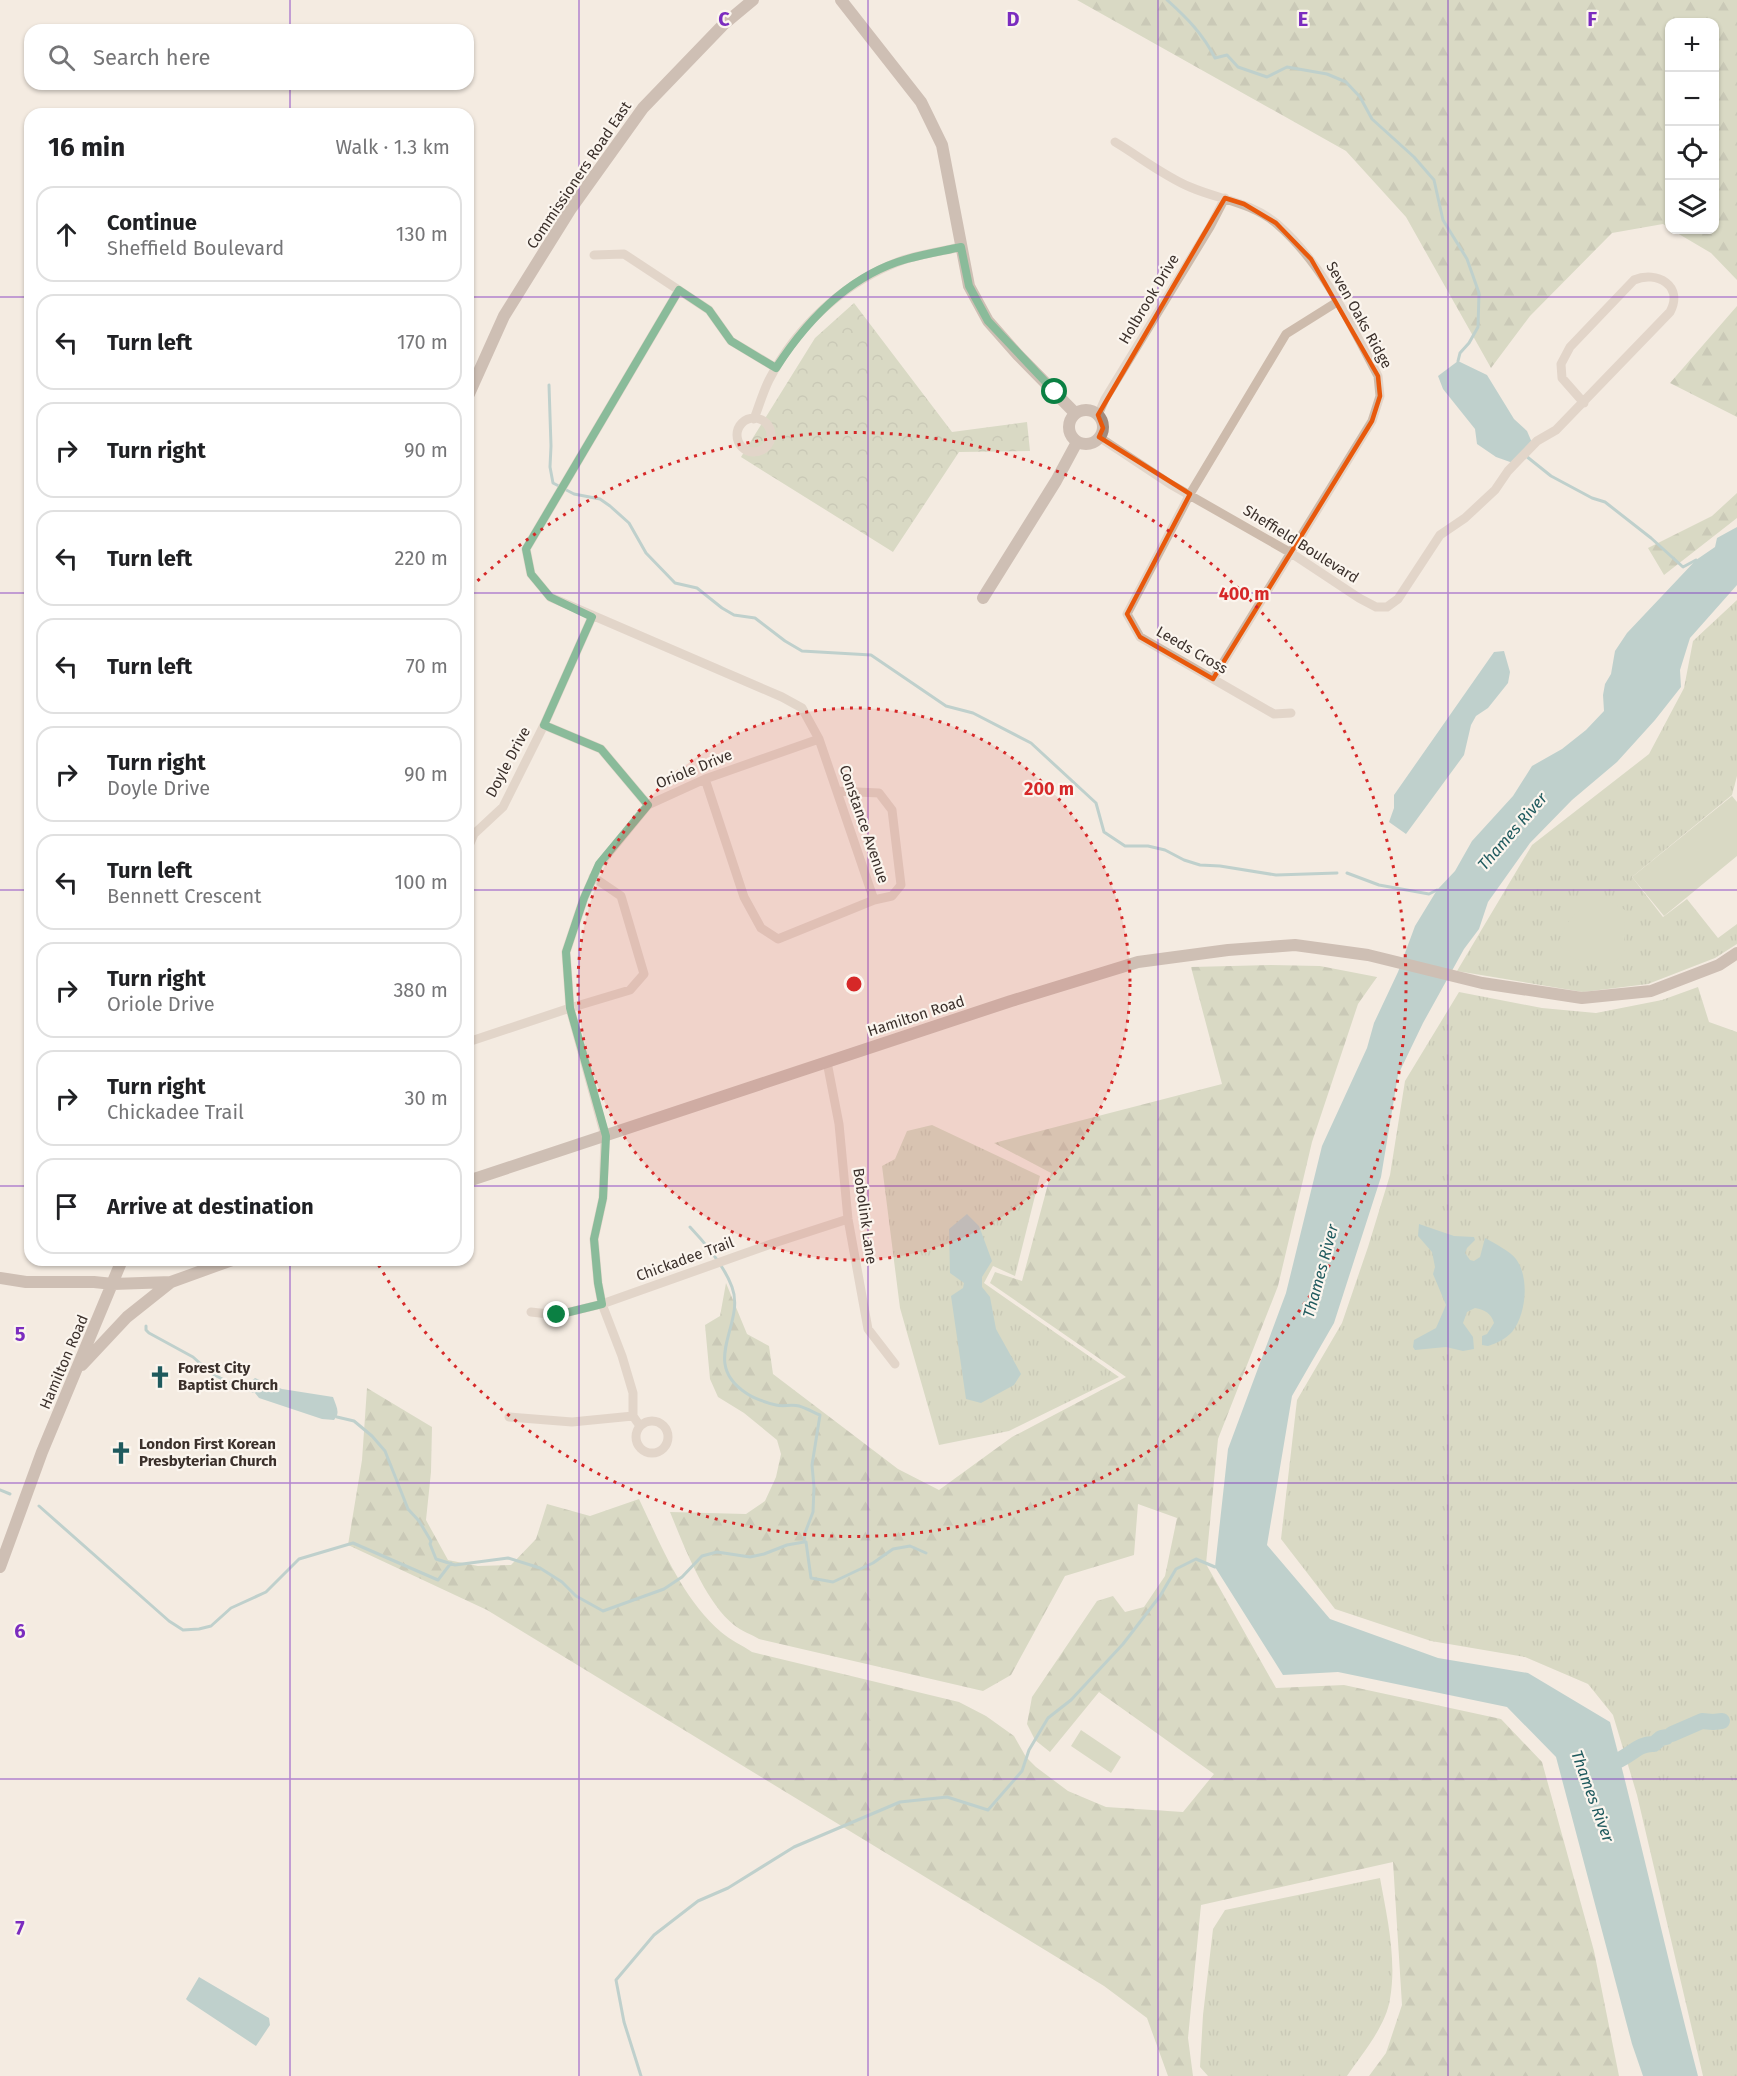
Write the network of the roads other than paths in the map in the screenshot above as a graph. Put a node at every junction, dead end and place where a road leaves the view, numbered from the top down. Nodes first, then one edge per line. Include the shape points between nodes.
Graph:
1 (753, 0) edge
2 (841, 0) edge
3 (1115, 142) dead end
4 (1225, 198) junction
5 (961, 247) junction
6 (594, 255) dead end
7 (679, 290) junction
8 (1337, 302) junction
9 (776, 368) junction
10 (474, 383) edge
11 (1584, 403) junction
12 (1076, 413) junction
13 (1098, 415) junction
14 (754, 419) dead end
15 (1099, 438) junction
16 (1077, 442) junction
17 (1190, 494) junction
18 (1291, 553) junction
19 (983, 598) dead end
20 (592, 617) junction
21 (1213, 679) junction
22 (1291, 713) dead end
23 (544, 725) junction
24 (819, 739) junction
25 (705, 779) junction
26 (837, 791) junction
27 (648, 805) junction
28 (474, 831) edge
29 (593, 877) junction
30 (874, 900) junction
31 (1737, 953) edge
32 (570, 1008) junction
33 (474, 1040) edge
34 (827, 1062) junction
35 (606, 1136) junction
36 (474, 1179) edge
37 (848, 1219) junction
38 (120, 1266) edge
39 (215, 1266) edge
40 (0, 1278) edge
41 (171, 1282) junction
42 (113, 1284) junction
43 (602, 1304) junction
44 (531, 1312) dead end
45 (895, 1364) dead end
46 (76, 1371) junction
47 (633, 1416) junction
48 (509, 1417) dead end
49 (640, 1426) dead end
50 (0, 1567) edge

1 - 10 main road, Commissioners Road East via 723,25 643,108 570,210 504,316
2 - 5 main road via 921,102 942,145
3 - 4 street, Seven Oaks Ridge via 1187,186
4 - 8 street, Seven Oaks Ridge via 1276,223 1311,259
4 - 13 street, Holbrook Drive
5 - 9 street via 906,259 860,281 816,316
5 - 12 main road via 969,286 988,321
6 - 7 street via 624,254
7 - 9 street via 709,310 731,341
7 - 20 street, Constance Avenue via 526,549 531,574 550,597
8 - 17 street via 1286,334
8 - 18 street, Seven Oaks Ridge via 1377,376 1380,396 1372,421
9 - 14 street
11 - 11 street via 1670,312 1675,301 1668,284 1645,275 1634,280 1570,347 1561,364 1562,378
11 - 18 street, Sheffield Boulevard via 1556,430 1537,441 1495,490 1440,535 1398,599 1387,607 1376,607 1359,598
12 - 13 main road via 1090,410
12 - 16 main road via 1068,425
13 - 15 main road via 1103,428
15 - 16 main road via 1091,443
15 - 17 street, Sheffield Boulevard
16 - 19 main road
17 - 18 street, Sheffield Boulevard
17 - 21 street, Leeds Cross via 1127,614 1140,637
18 - 21 street, Seven Oaks Ridge
20 - 23 street, Doyle Drive
20 - 24 street, Constance Avenue via 782,697 802,708
21 - 22 street, Leeds Cross via 1274,714
23 - 27 street via 601,749
23 - 28 street, Doyle Drive via 503,807
24 - 25 street, Oriole Drive
24 - 26 street, Constance Avenue
25 - 27 street, Oriole Drive
25 - 30 street, Constance Avenue via 744,897 761,928 778,939
26 - 30 street, Constance Avenue
26 - 30 street via 879,793 892,810 901,885 892,896
27 - 29 street, Oriole Drive via 599,864
29 - 32 street, Oriole Drive via 566,952
29 - 32 street via 621,896 644,974 630,990
31 - 34 main road, Hamilton Road via 1719,965 1651,991 1582,998 1482,983 1385,959 1295,945 1228,950 1138,962
32 - 33 street
32 - 35 street, Oriole Drive
34 - 35 main road, Hamilton Road
34 - 37 street, Bobolink Lane via 839,1124
35 - 36 main road, Hamilton Road
35 - 43 street, Oriole Drive via 603,1198 594,1239
37 - 43 street, Chickadee Trail
37 - 45 street, Bobolink Lane via 868,1329
38 - 42 main road
39 - 41 main road
40 - 42 main road
41 - 42 main road
41 - 46 main road via 127,1317
42 - 46 main road, Hamilton Road
43 - 44 street, Chickadee Trail via 557,1315
43 - 47 street, Oriole Drive via 633,1393
46 - 50 main road, Hamilton Road
47 - 48 street via 572,1422
47 - 49 street

